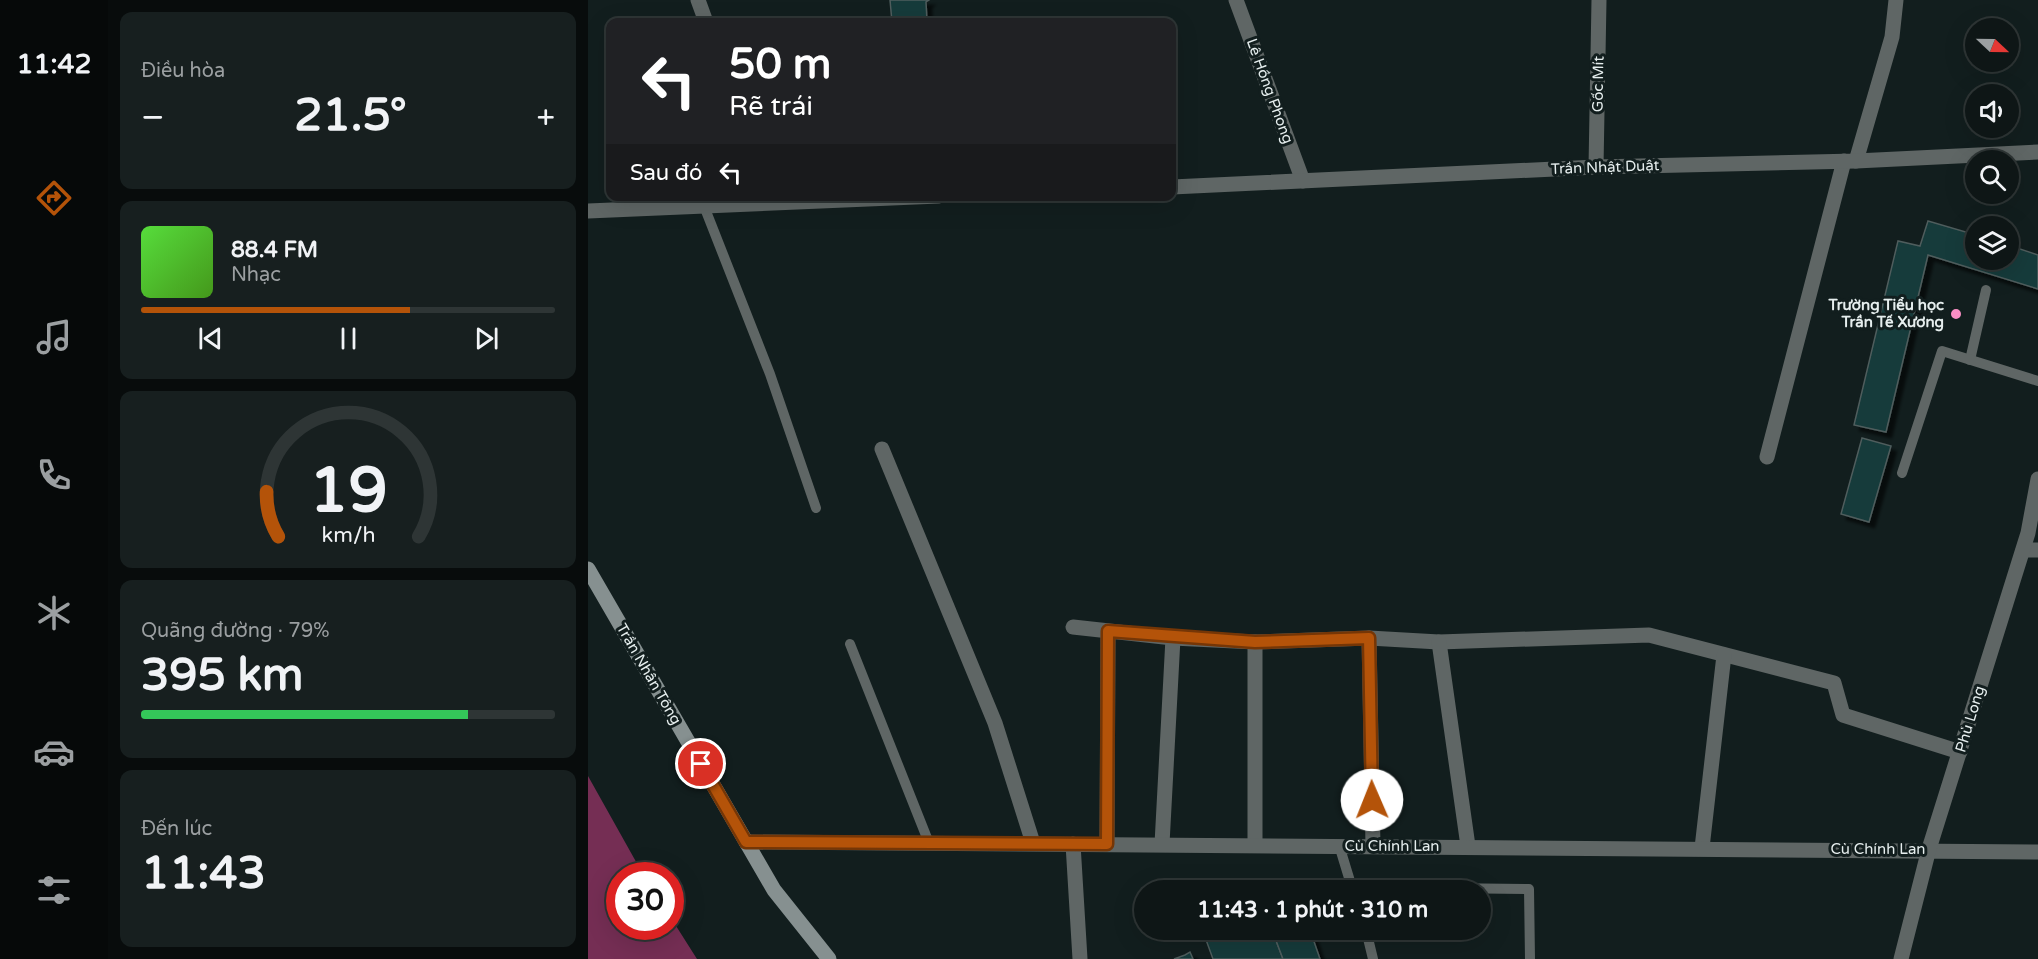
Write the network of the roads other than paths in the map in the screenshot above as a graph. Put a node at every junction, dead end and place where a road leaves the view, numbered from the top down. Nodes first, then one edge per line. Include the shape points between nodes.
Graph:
1 (698, 0) edge
2 (1236, 0) edge
3 (1599, 0) edge
4 (1896, 0) edge
5 (705, 18) edge
6 (2038, 152) edge
7 (1850, 161) junction
8 (1596, 167) junction
9 (1303, 181) junction
10 (1176, 187) edge
11 (765, 201) edge
12 (705, 206) junction
13 (588, 211) edge
14 (1986, 290) dead end
15 (1970, 360) junction
16 (2038, 381) edge
17 (882, 449) dead end
18 (1767, 457) dead end
19 (1902, 473) dead end
20 (2038, 479) edge
21 (816, 508) dead end
22 (2030, 550) edge
23 (588, 569) edge
24 (1073, 627) dead end
25 (1108, 631) junction
26 (1173, 638) junction
27 (1369, 638) junction
28 (1255, 642) junction
29 (1439, 642) junction
30 (850, 644) dead end
31 (1724, 655) junction
32 (1960, 752) junction
33 (746, 842) junction
34 (929, 843) junction
35 (1033, 843) junction
36 (1073, 844) junction
37 (1107, 844) junction
38 (1162, 844) junction
39 (1255, 845) junction
40 (1339, 845) junction
41 (1373, 846) junction
42 (1468, 846) junction
43 (1702, 848) junction
44 (1929, 849) junction
45 (2038, 852) edge
46 (1350, 880) edge
47 (1491, 889) edge
48 (1368, 940) edge
49 (829, 959) edge
50 (1080, 959) edge
51 (1373, 959) edge
52 (1530, 959) edge
53 (1901, 959) edge

1 - 5 street
2 - 9 street, Lê Hồng Phong
3 - 8 street, Gốc Mít
4 - 7 street via 1892,37
6 - 7 street, Trần Nhật Duật
7 - 8 street, Trần Nhật Duật
7 - 18 street
8 - 9 street, Trần Nhật Duật
9 - 10 street, Trần Nhật Duật
11 - 12 street
12 - 13 street
12 - 21 lane via 770,374
14 - 15 lane
15 - 16 lane
15 - 19 lane via 1942,351
17 - 35 street via 995,723
20 - 22 street, Phù Long
22 - 32 street, Phù Long
23 - 33 main road, Trần Nhân Tông
24 - 25 street
25 - 26 street
25 - 37 street
26 - 28 street
26 - 38 street
27 - 28 street
27 - 29 street
27 - 41 street
28 - 39 street
29 - 31 street via 1649,635
29 - 42 street
30 - 34 lane
31 - 32 street via 1834,683 1844,715
31 - 43 street
32 - 44 street, Phù Long
33 - 34 street, Cù Chính Lan
33 - 49 main road, Trần Nhân Tông via 774,890
34 - 35 street, Cù Chính Lan
35 - 36 street, Cù Chính Lan
36 - 37 street, Cù Chính Lan
36 - 50 street
37 - 38 street, Cù Chính Lan
38 - 39 street, Cù Chính Lan
39 - 40 street, Cù Chính Lan
40 - 41 street, Cù Chính Lan
40 - 46 lane
41 - 42 street, Cù Chính Lan
42 - 43 street, Cù Chính Lan
43 - 44 street, Cù Chính Lan
44 - 45 street, Cù Chính Lan
44 - 53 street, Phù Long
47 - 52 lane via 1529,889
48 - 51 lane

